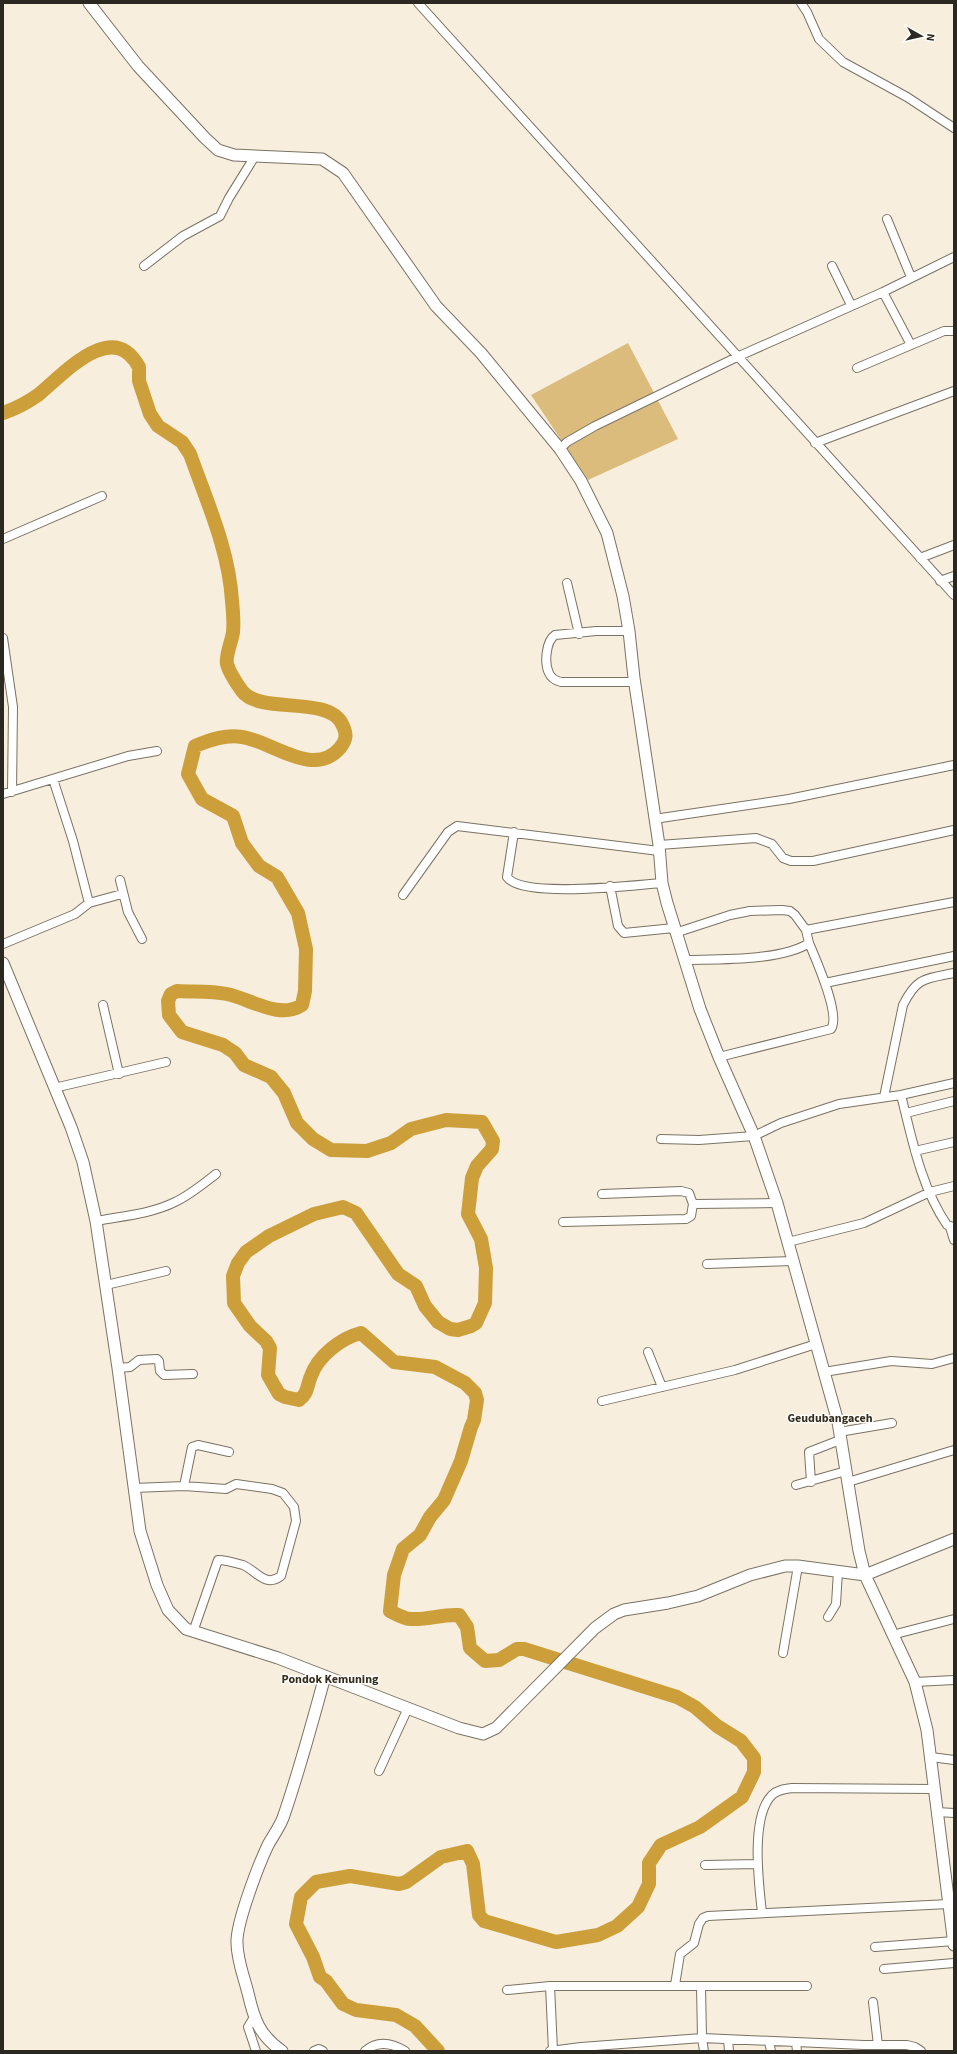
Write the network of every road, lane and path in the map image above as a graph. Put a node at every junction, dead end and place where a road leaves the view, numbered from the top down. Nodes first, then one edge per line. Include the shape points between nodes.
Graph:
1 (89, 3) edge
2 (418, 3) edge
3 (801, 3) edge
4 (954, 128) edge
5 (255, 156) junction
6 (887, 219) dead end
7 (954, 257) edge
8 (144, 266) dead end
9 (832, 266) dead end
10 (911, 278) junction
11 (883, 292) junction
12 (851, 305) junction
13 (954, 331) edge
14 (911, 345) junction
15 (737, 357) junction
16 (857, 368) dead end
17 (954, 391) edge
18 (815, 444) junction
19 (560, 449) junction
20 (102, 496) dead end
21 (3, 539) edge
22 (954, 545) edge
23 (920, 558) junction
24 (954, 576) edge
25 (940, 581) junction
26 (567, 583) dead end
27 (954, 595) edge
28 (629, 631) junction
29 (579, 634) junction
30 (3, 638) edge
31 (634, 682) junction
32 (157, 751) dead end
33 (954, 765) edge
34 (53, 779) junction
35 (12, 792) junction
36 (3, 794) edge
37 (654, 818) junction
38 (954, 830) edge
39 (514, 832) junction
40 (659, 848) junction
41 (120, 880) dead end
42 (662, 883) junction
43 (610, 886) junction
44 (122, 894) junction
45 (403, 895) dead end
46 (954, 902) edge
47 (89, 903) junction
48 (674, 930) junction
49 (806, 930) junction
50 (142, 939) dead end
51 (809, 943) junction
52 (3, 944) edge
53 (954, 956) edge
54 (685, 960) junction
55 (3, 964) edge
56 (954, 973) edge
57 (824, 983) junction
58 (103, 1005) dead end
59 (719, 1057) junction
60 (166, 1062) dead end
61 (118, 1074) junction
62 (954, 1083) edge
63 (54, 1088) junction
64 (901, 1095) junction
65 (884, 1097) junction
66 (954, 1101) edge
67 (906, 1113) junction
68 (754, 1136) junction
69 (662, 1139) dead end
70 (954, 1142) edge
71 (915, 1151) junction
72 (216, 1174) dead end
73 (954, 1186) edge
74 (930, 1192) junction
75 (602, 1194) dead end
76 (777, 1203) junction
77 (693, 1204) junction
78 (96, 1221) junction
79 (563, 1222) dead end
80 (952, 1227) edge
81 (954, 1240) edge
82 (788, 1242) junction
83 (793, 1261) junction
84 (707, 1264) dead end
85 (166, 1271) dead end
86 (106, 1285) junction
87 (816, 1344) junction
88 (648, 1352) dead end
89 (954, 1358) edge
90 (118, 1368) junction
91 (824, 1372) junction
92 (193, 1374) dead end
93 (662, 1387) junction
94 (602, 1401) dead end
95 (892, 1423) dead end
96 (840, 1436) junction
97 (954, 1450) edge
98 (229, 1452) dead end
99 (846, 1470) junction
100 (811, 1482) junction
101 (848, 1482) junction
102 (796, 1485) dead end
103 (184, 1486) junction
104 (134, 1488) junction
105 (954, 1539) edge
106 (798, 1566) junction
107 (838, 1571) junction
108 (865, 1574) junction
109 (828, 1617) dead end
110 (954, 1619) edge
111 (193, 1632) junction
112 (892, 1635) junction
113 (783, 1653) dead end
114 (325, 1676) junction
115 (954, 1680) edge
116 (915, 1682) junction
117 (408, 1708) junction
118 (931, 1757) junction
119 (954, 1760) edge
120 (379, 1771) dead end
121 (934, 1789) junction
122 (937, 1812) junction
123 (954, 1813) edge
124 (757, 1864) junction
125 (705, 1865) dead end
126 (949, 1904) junction
127 (762, 1913) junction
128 (953, 1926) edge
129 (954, 1941) edge
130 (954, 1945) edge
131 (874, 1947) dead end
132 (954, 1963) edge
133 (884, 1969) dead end
134 (675, 1985) junction
135 (550, 1986) junction
136 (701, 1986) junction
137 (807, 1986) dead end
138 (507, 1990) dead end
139 (873, 2002) dead end
140 (254, 2017) junction
141 (702, 2038) junction
142 (728, 2040) junction
143 (769, 2042) junction
144 (878, 2045) junction
145 (797, 2047) edge
146 (864, 2048) edge
147 (907, 2048) edge
148 (256, 2051) edge
149 (282, 2051) edge
150 (314, 2051) edge
151 (323, 2051) edge
152 (365, 2051) edge
153 (405, 2051) edge
154 (552, 2051) edge
155 (704, 2051) edge
156 (729, 2051) edge
157 (770, 2051) edge
158 (921, 2051) edge

1 - 5 street via 138,66 218,150 227,154
2 - 15 street
3 - 4 street via 808,12 819,39 843,62 907,97
5 - 8 street via 220,216 183,236
5 - 19 street via 318,158 343,173 436,306 482,353
6 - 10 street
7 - 10 street
9 - 12 street
10 - 11 street
11 - 12 street
11 - 14 street
12 - 15 street
13 - 14 street via 944,330
14 - 16 street
15 - 18 street
15 - 19 street via 595,426 567,442
17 - 18 street
18 - 23 street
19 - 28 street via 581,481 607,533
20 - 21 street
22 - 23 street
23 - 25 street
24 - 25 street
25 - 27 street
26 - 29 street
28 - 29 street
28 - 31 street
29 - 31 street via 555,635 551,638 548,666 549,674 555,680
30 - 35 street via 13,707
31 - 37 street
32 - 34 street via 128,756
33 - 37 street via 789,799
34 - 35 street
34 - 47 street
35 - 36 street
37 - 40 street
38 - 40 street via 813,862 783,858 772,844 756,838
39 - 40 street
39 - 43 street via 507,877 511,882 561,890
39 - 45 street via 461,826 452,828
40 - 42 street
41 - 44 street
42 - 43 street
42 - 48 street
43 - 48 street via 618,926 624,933
44 - 47 street
44 - 50 street
46 - 49 street
47 - 52 street via 75,914
48 - 49 street via 730,915 771,910 790,911
48 - 54 street
49 - 51 street
51 - 54 street via 801,948 768,955
51 - 57 street
53 - 57 street
54 - 59 street via 700,1009
55 - 63 street
56 - 65 street via 927,978 916,983 908,995 903,1005
57 - 59 street via 834,1016 831,1029
58 - 61 street
59 - 68 street
60 - 61 street
61 - 63 street
62 - 64 street
63 - 78 street via 83,1162
64 - 65 street
64 - 67 street
65 - 68 street via 839,1104 781,1123
66 - 67 street
67 - 71 street
68 - 69 street via 699,1140
68 - 76 street
70 - 71 street
71 - 74 street
72 - 78 street via 193,1192 174,1202 142,1213
73 - 74 street
74 - 80 street via 936,1207
74 - 82 street via 864,1223
75 - 77 street via 681,1191 689,1193
76 - 77 street
76 - 82 street
77 - 79 street via 691,1216 686,1219
78 - 86 street
80 - 81 street
82 - 83 street
83 - 84 street
83 - 87 street
85 - 86 street
86 - 90 street
87 - 91 street
87 - 93 street via 735,1370
88 - 93 street
89 - 91 street via 932,1364 891,1360
90 - 92 street via 130,1367 139,1360 157,1359 160,1371 164,1375
90 - 104 street
91 - 96 street
93 - 94 street
95 - 96 street
96 - 99 street
96 - 100 street via 809,1452
97 - 101 street
98 - 103 street via 198,1445 192,1447
99 - 100 street
99 - 101 street
100 - 102 street
101 - 108 street
103 - 104 street
103 - 111 street via 226,1489 236,1484 276,1490 283,1493 292,1503 296,1517 282,1573 277,1579 266,1581 242,1565 218,1561
104 - 111 street via 140,1530 157,1585 168,1610 183,1627
105 - 108 street
106 - 107 street
106 - 113 street
106 - 117 street via 767,1570 683,1600 624,1610 609,1617 496,1728 483,1734 459,1728
107 - 108 street
107 - 109 street via 836,1604
108 - 112 street
110 - 112 street
111 - 114 street via 278,1658
112 - 116 street
114 - 117 street
114 - 140 street via 308,1741 284,1813 257,1871 237,1936 238,1955
115 - 116 street
116 - 118 street
117 - 120 street
118 - 119 street
118 - 121 street
121 - 122 street
121 - 124 street via 779,1790 765,1804 760,1820
122 - 123 street
122 - 126 street
124 - 125 street
124 - 127 street
126 - 127 street
126 - 128 street
127 - 134 street via 703,1918 694,1943 680,1954
128 - 129 street
129 - 130 street
129 - 131 street
132 - 133 street
134 - 135 street
134 - 136 street
135 - 138 street
135 - 154 street
136 - 137 street
136 - 141 street
139 - 144 street
140 - 148 street via 248,2027
140 - 149 street via 261,2031
141 - 142 street
141 - 154 street
141 - 155 street
142 - 143 street
142 - 156 street
143 - 145 street
143 - 157 street
144 - 146 street
144 - 147 street
145 - 146 street
147 - 158 street via 916,2047
150 - 151 street
152 - 153 street via 378,2044 387,2043

